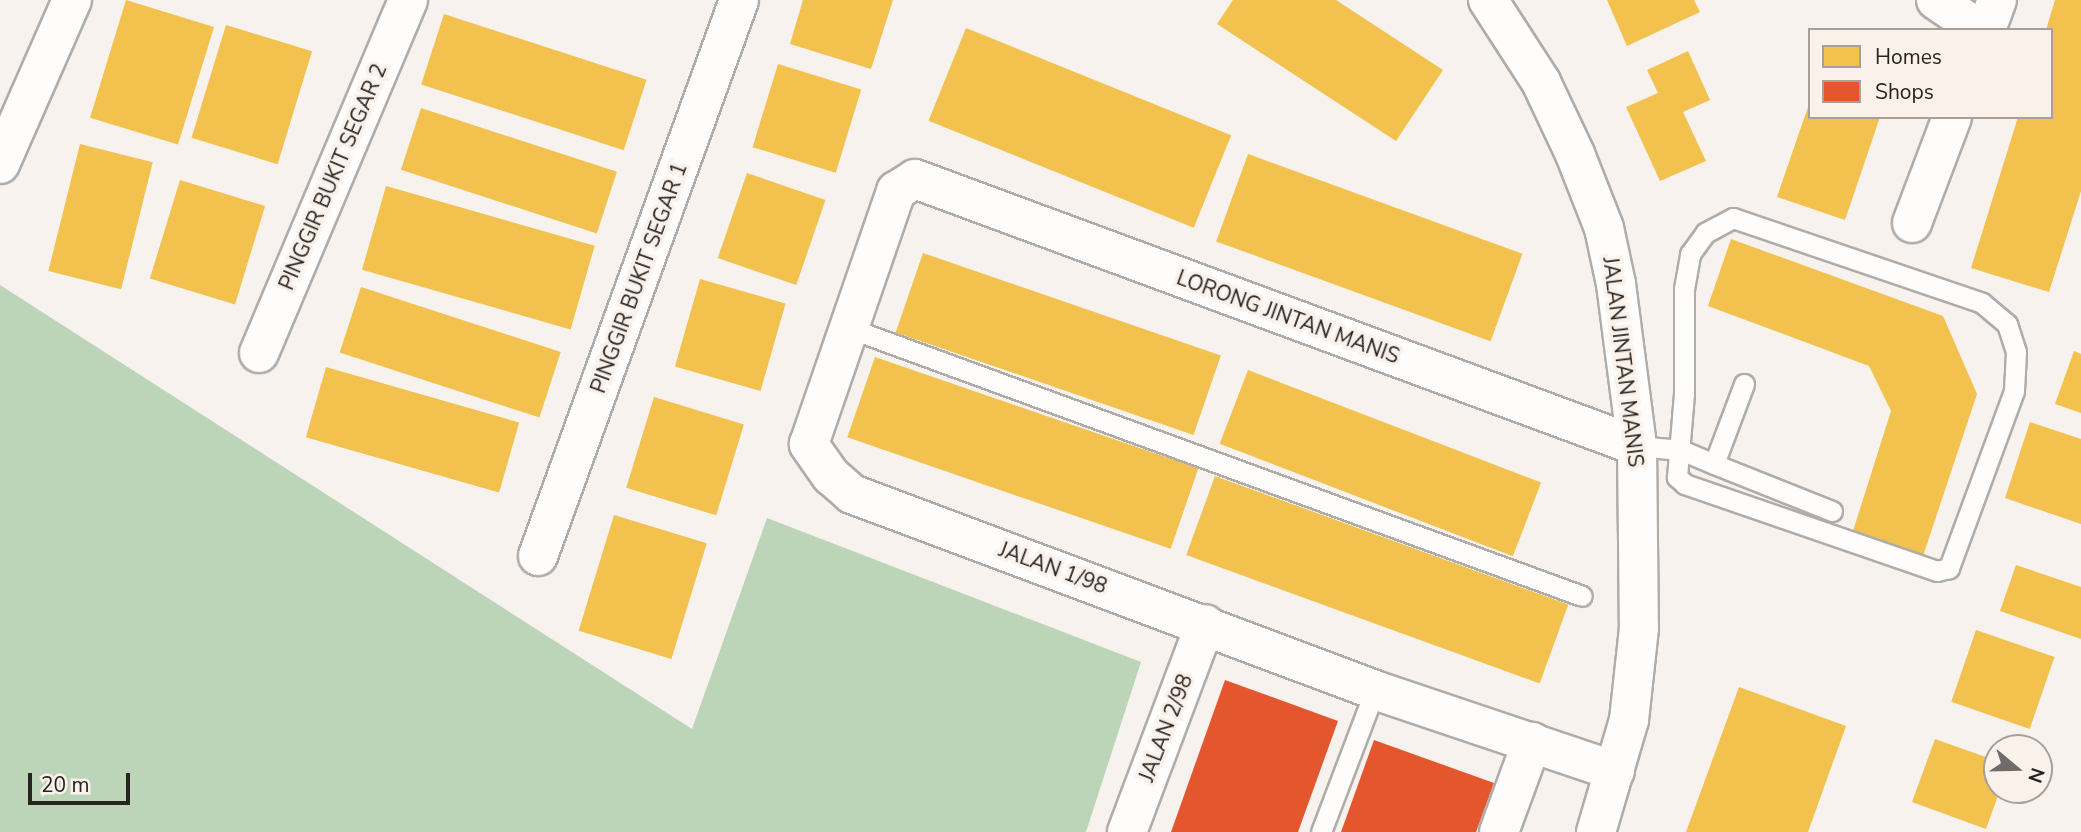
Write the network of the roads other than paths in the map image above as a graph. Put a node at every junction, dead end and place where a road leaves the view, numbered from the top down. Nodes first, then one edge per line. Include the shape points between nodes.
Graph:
1 (72, 0) edge
2 (408, 0) edge
3 (739, 0) edge
4 (1488, 0) edge
5 (1936, 0) edge
6 (1997, 0) edge
7 (1977, 28) edge
8 (1987, 28) edge
9 (1951, 119) edge
10 (0, 164) edge
11 (939, 187) joint
12 (1912, 223) dead end
13 (849, 328) junction
14 (259, 353) dead end
15 (1744, 384) dead end
16 (1637, 446) junction
17 (1681, 450) junction
18 (1714, 464) junction
19 (1832, 511) dead end
20 (538, 556) dead end
21 (1582, 596) dead end
22 (1205, 624) junction
23 (1375, 690) junction
24 (1532, 743) junction
25 (1615, 771) junction
26 (1127, 832) edge
27 (1321, 832) edge
28 (1499, 832) edge
29 (1596, 832) edge

1 - 10 street
2 - 14 street, PINGGIR BUKIT SEGAR 2
3 - 20 street, PINGGIR BUKIT SEGAR 1
4 - 16 street, JALAN JINTAN MANIS via 1541,82 1604,228
5 - 7 street
6 - 8 street
9 - 12 street
11 - 13 street, JALAN 1/98 via 915,179 896,191
11 - 16 street, LORONG JINTAN MANIS
13 - 21 lane
13 - 22 street, JALAN 1/98 via 809,444 831,476 852,494
15 - 18 lane
16 - 17 lane
16 - 25 street, JALAN JINTAN MANIS via 1638,640 1629,720
17 - 17 lane via 1684,289 1690,254 1705,233 1733,218 1982,303 2007,324 2016,352 2014,391 1949,568 1937,571 1685,484 1677,477
17 - 18 lane
18 - 19 lane
22 - 23 street, JALAN 1/98
22 - 26 street, JALAN 2/98
23 - 24 street, JALAN 1/98
23 - 27 lane
24 - 25 street, JALAN 1/98
24 - 28 street
25 - 29 street, JALAN JINTAN MANIS

